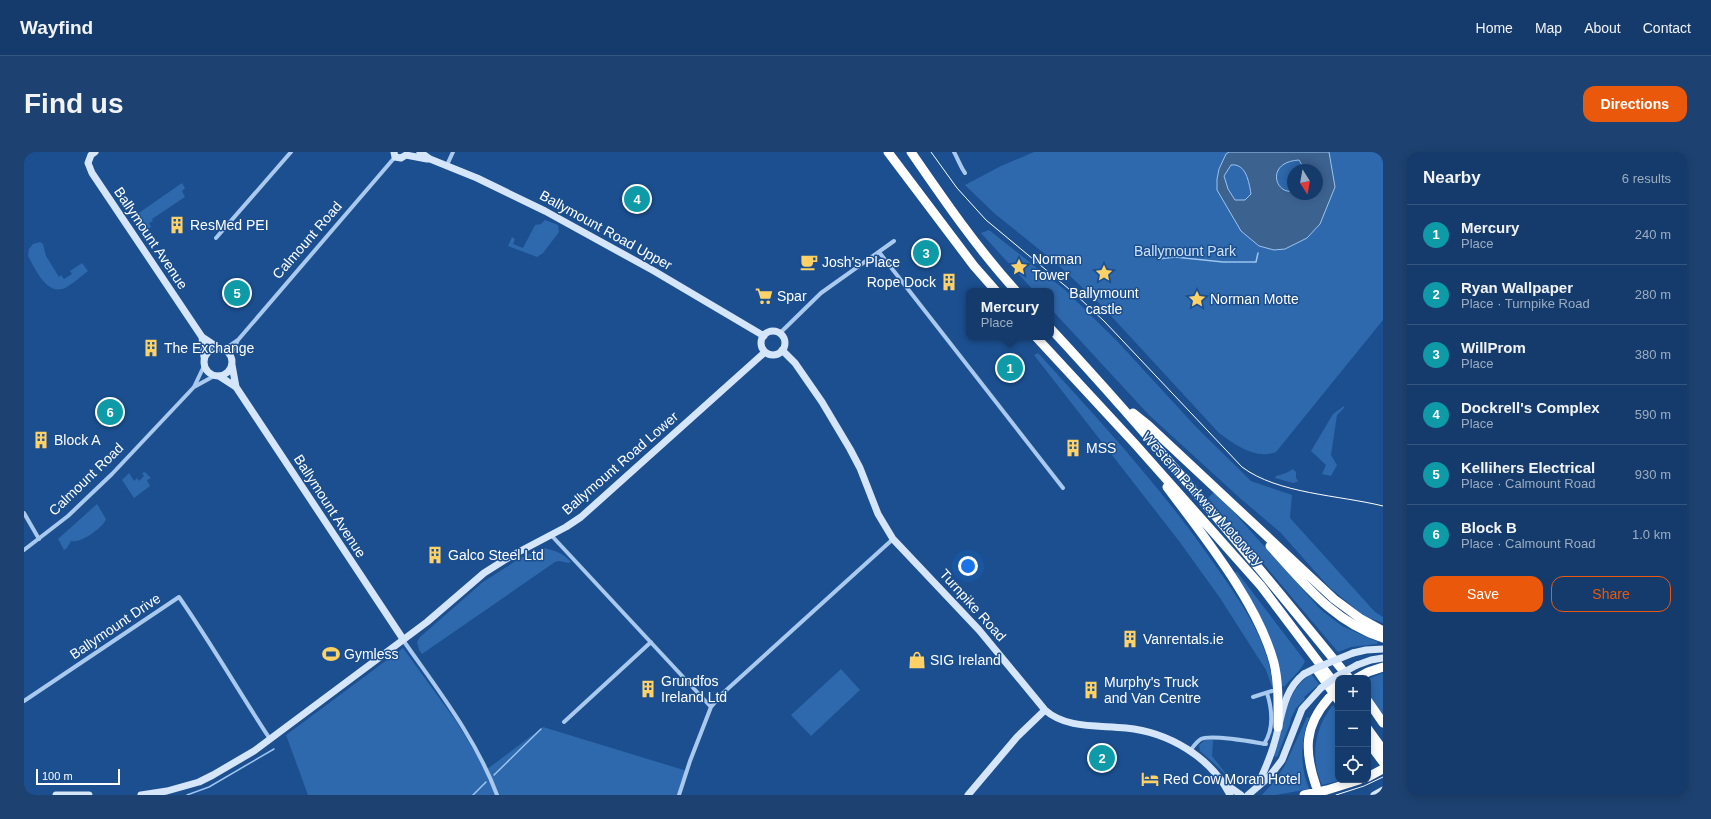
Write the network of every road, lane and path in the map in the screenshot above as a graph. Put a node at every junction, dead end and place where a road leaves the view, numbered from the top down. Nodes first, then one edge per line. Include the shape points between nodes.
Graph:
1 (95, 152) edge
2 (291, 152) edge
3 (420, 152) edge
4 (453, 152) edge
5 (888, 152) edge
6 (911, 152) edge
7 (954, 152) edge
8 (395, 154) edge
9 (408, 154) edge
10 (430, 159) junction
11 (447, 165) junction
12 (965, 173) dead end
13 (216, 238) dead end
14 (894, 241) dead end
15 (879, 252) junction
16 (993, 288) edge
17 (1013, 288) edge
18 (1054, 332) edge
19 (780, 333) junction
20 (764, 336) junction
21 (202, 337) junction
22 (238, 340) junction
23 (1039, 340) edge
24 (217, 347) junction
25 (225, 349) junction
26 (782, 350) junction
27 (765, 352) junction
28 (231, 355) junction
29 (204, 357) junction
30 (232, 365) junction
31 (204, 366) junction
32 (216, 376) junction
33 (236, 387) junction
34 (194, 388) junction
35 (1120, 404) junction
36 (1135, 444) junction
37 (1063, 488) dead end
38 (24, 513) edge
39 (1243, 514) junction
40 (551, 535) junction
41 (40, 539) junction
42 (893, 539) junction
43 (24, 550) edge
44 (1286, 618) junction
45 (1383, 630) edge
46 (1383, 638) edge
47 (403, 639) junction
48 (650, 642) junction
49 (1383, 649) edge
50 (1383, 658) edge
51 (1383, 667) edge
52 (1347, 675) edge
53 (1362, 675) edge
54 (1335, 685) edge
55 (1272, 691) dead end
56 (1267, 693) junction
57 (1253, 698) dead end
58 (1334, 699) edge
59 (24, 701) edge
60 (1371, 705) edge
61 (710, 707) junction
62 (1045, 710) junction
63 (564, 722) dead end
64 (1383, 723) edge
65 (1278, 727) junction
66 (1371, 733) edge
67 (270, 739) junction
68 (1371, 747) edge
69 (1383, 750) edge
70 (1190, 751) junction
71 (1383, 767) edge
72 (1371, 775) edge
73 (1349, 783) edge
74 (1316, 786) dead end
75 (1383, 790) edge
76 (1253, 791) edge
77 (1231, 792) edge
78 (56, 795) edge
79 (89, 795) edge
80 (141, 795) edge
81 (149, 795) edge
82 (497, 795) edge
83 (679, 795) edge
84 (968, 795) edge
85 (1241, 795) edge
86 (1304, 795) edge
87 (1374, 795) edge

1 - 21 street, Ballymount Avenue via 88,162 90,170
2 - 13 street
3 - 10 street, Ballymount Road Upper
4 - 11 street
5 - 16 highway
6 - 17 highway via 980,249
7 - 12 street
8 - 9 street, Ballymount Road Upper via 401,158
8 - 22 street, Calmount Road
9 - 10 street, Ballymount Road Upper
10 - 11 street, Ballymount Road Upper
11 - 20 street, Ballymount Road Upper via 549,213
14 - 15 street
15 - 19 street via 821,293
15 - 37 street
18 - 35 highway, Western Parkway Motorway
19 - 20 street via 771,331
19 - 26 street via 784,340
20 - 27 street via 761,343
21 - 24 street, Ballymount Avenue
21 - 29 street, Ballymount Avenue
22 - 25 street, Calmount Road
22 - 28 street, Calmount Road
23 - 36 highway, Western Parkway Motorway
24 - 25 street
24 - 29 street via 209,350
25 - 28 street
26 - 27 street via 772,355
26 - 42 street, Turnpike Road via 795,363 822,402 850,449 878,514
27 - 40 street, Ballymount Road Lower via 599,502 581,517
28 - 30 street
29 - 31 street
30 - 32 street via 228,373
30 - 33 street, Ballymount Avenue
31 - 32 street
31 - 34 street, Calmount Road
32 - 33 street, Ballymount Avenue
32 - 34 street, Calmount Road
33 - 47 street, Ballymount Avenue
34 - 41 street, Calmount Road via 112,474
35 - 39 highway via 1148,425
35 - 52 highway, Western Parkway Motorway
36 - 44 highway, Western Parkway Motorway via 1261,586
36 - 65 highway via 1203,535 1259,624 1272,657 1277,680
38 - 41 street
39 - 45 highway via 1349,611
39 - 46 highway via 1329,608 1358,628
40 - 47 street, Ballymount Road Lower via 484,573
40 - 48 street
41 - 43 street, Calmount Road
42 - 61 street
42 - 62 street, Turnpike Road via 979,630
44 - 54 highway, Western Parkway Motorway
44 - 58 highway via 1293,635
47 - 67 street, Ballymount Road Lower
47 - 82 street via 460,722
48 - 61 street
48 - 63 street
49 - 65 street, bridge via 1353,653 1304,674 1288,694
50 - 76 street, bridge via 1357,665 1321,688 1302,710 1282,760 1269,777
51 - 53 highway
55 - 56 street
56 - 57 street
56 - 70 street via 1272,710 1268,738 1264,744 1206,738 1199,740
58 - 74 highway via 1316,715 1309,736 1307,751
59 - 67 street, Ballymount Drive via 179,597
60 - 64 highway
61 - 83 street
62 - 70 street, Turnpike Road via 1053,717 1064,721 1151,733 1167,738
62 - 84 street
65 - 76 street via 1271,754
66 - 69 highway
67 - 81 street, Ballymount Road Lower via 213,775 185,786
68 - 71 highway
70 - 77 street, Turnpike Road
71 - 72 highway
73 - 86 highway
75 - 87 street
76 - 77 street
77 - 85 street
78 - 79 street
80 - 81 street, Ballymount Road Lower

